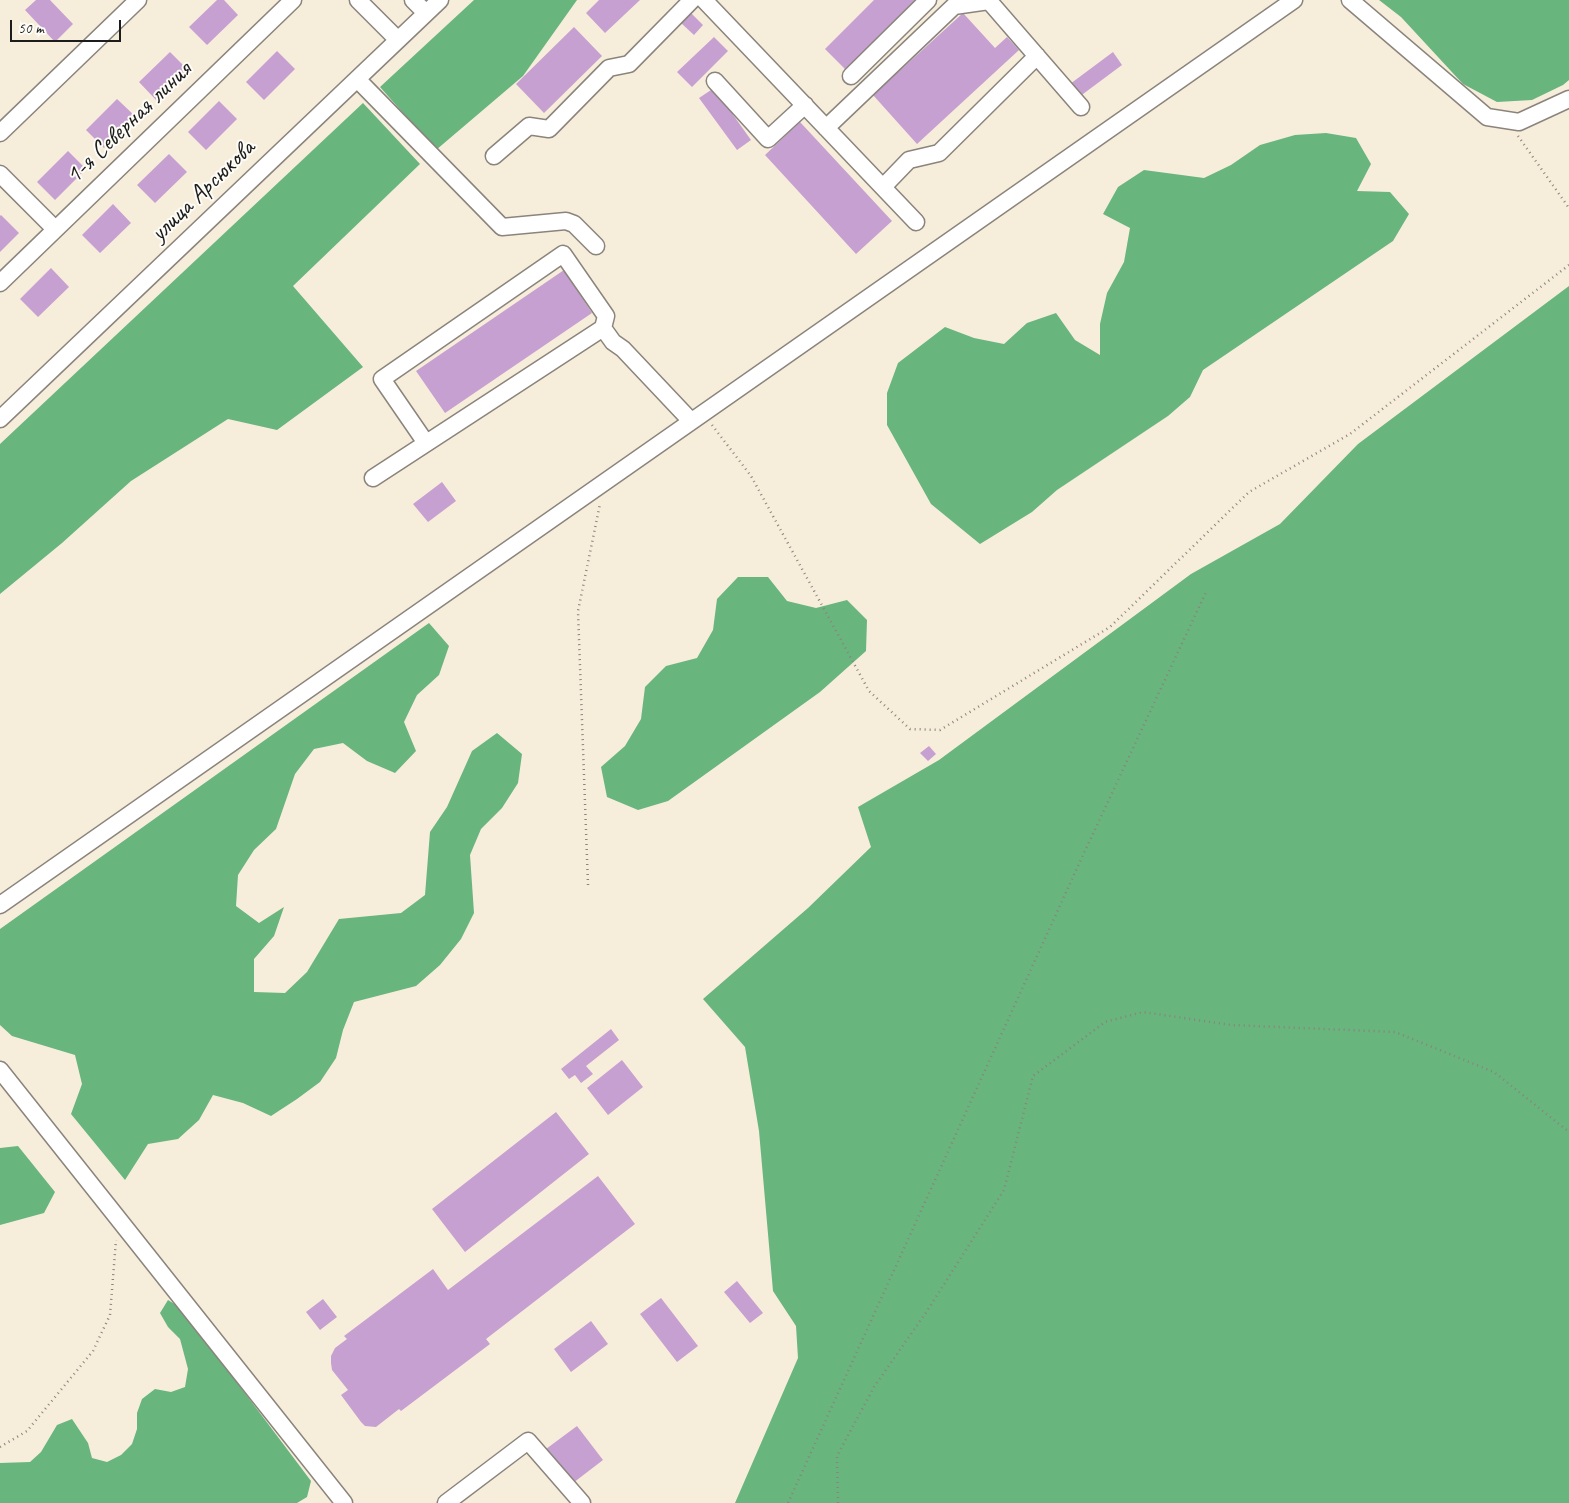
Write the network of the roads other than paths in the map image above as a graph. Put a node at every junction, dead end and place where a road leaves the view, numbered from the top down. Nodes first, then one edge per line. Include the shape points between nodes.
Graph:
1 (138, 0) edge
2 (293, 0) edge
3 (358, 0) edge
4 (413, 0) edge
5 (440, 0) edge
6 (692, 0) edge
7 (704, 0) edge
8 (928, 0) edge
9 (1294, 0) edge
10 (1350, 0) edge
11 (426, 14) junction
12 (398, 40) junction
13 (1037, 56) junction
14 (851, 76) dead end
15 (357, 79) junction
16 (715, 81) dead end
17 (1569, 99) edge
18 (804, 105) junction
19 (1081, 107) dead end
20 (826, 128) junction
21 (0, 132) edge
22 (494, 156) dead end
23 (0, 174) edge
24 (883, 187) junction
25 (916, 222) dead end
26 (55, 230) junction
27 (596, 246) dead end
28 (0, 283) edge
29 (603, 328) junction
30 (697, 418) junction
31 (0, 419) edge
32 (426, 443) junction
33 (373, 478) dead end
34 (0, 905) edge
35 (0, 1070) edge
36 (344, 1503) edge
37 (446, 1503) edge
38 (582, 1503) edge

1 - 21 street
2 - 26 street, 1-я Северная линия
3 - 12 street
4 - 11 street
5 - 11 street, улица Арсюкова
6 - 22 street via 629,64 609,68 549,129 529,126
7 - 18 street
8 - 14 street
9 - 30 street
10 - 17 street via 1487,117 1519,122
11 - 12 street, улица Арсюкова
12 - 15 street, улица Арсюкова
13 - 19 street
13 - 20 street via 989,1 954,6
13 - 24 street via 939,153 909,160
15 - 27 street via 502,227 566,220
15 - 31 street, улица Арсюкова
16 - 18 street via 768,139
18 - 20 street
20 - 24 street
23 - 26 street
24 - 25 street
26 - 28 street, 1-я Северная линия
29 - 30 street via 613,342
29 - 32 street
29 - 32 street via 606,316 563,254 382,379
30 - 34 street
32 - 33 street
35 - 36 street
37 - 38 street via 528,1441

